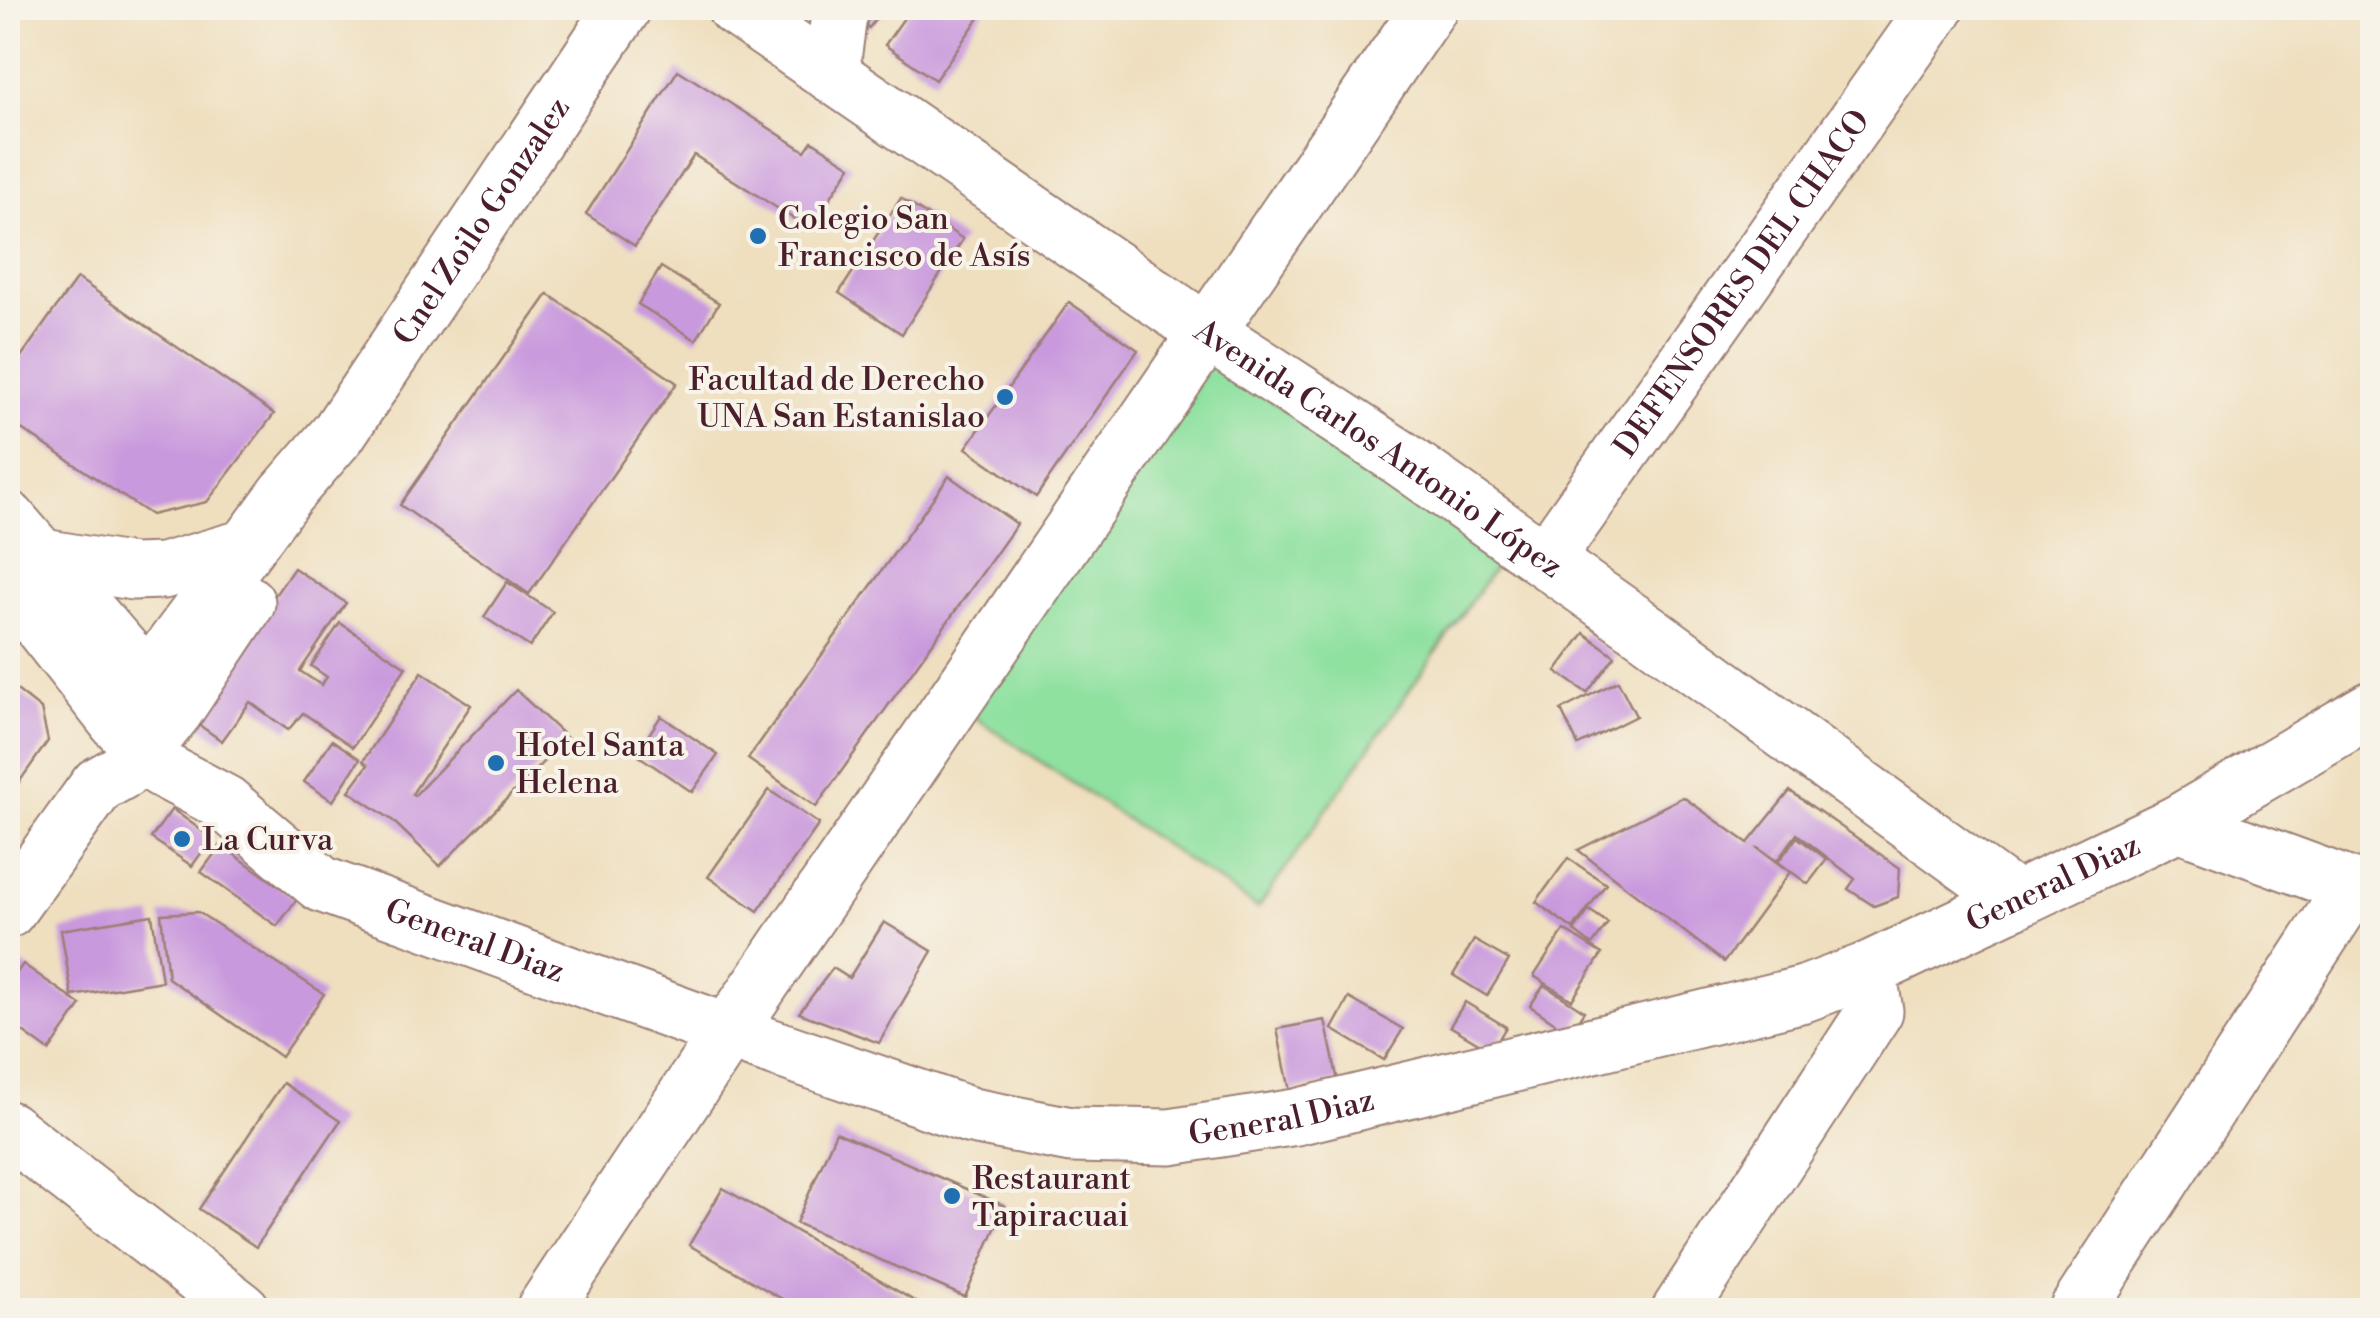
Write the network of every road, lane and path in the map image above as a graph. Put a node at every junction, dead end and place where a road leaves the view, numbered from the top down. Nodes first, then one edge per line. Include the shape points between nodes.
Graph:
1 (623, 8) edge
2 (735, 8) edge
3 (840, 8) edge
4 (1429, 8) edge
5 (1936, 8) edge
6 (831, 74) junction
7 (1206, 331) junction
8 (338, 434) junction
9 (246, 547) junction
10 (19, 553) edge
11 (1546, 560) junction
12 (2372, 709) edge
13 (154, 729) junction
14 (2178, 823) junction
15 (2362, 891) edge
16 (2016, 900) junction
17 (8, 910) edge
18 (1868, 970) junction
19 (728, 1032) junction
20 (8, 1129) edge
21 (242, 1310) edge
22 (544, 1310) edge
23 (1680, 1310) edge
24 (2078, 1310) edge

1 - 8 street, Cnel Zoilo Gonzalez
2 - 6 street, Avenida Carlos Antonio López
3 - 6 street
4 - 7 street
5 - 11 street, DEFENSORES DEL CHACO
6 - 7 street, Avenida Carlos Antonio López
7 - 11 street, Avenida Carlos Antonio López
7 - 19 street
8 - 9 street, Cnel Zoilo Gonzalez
8 - 13 street, Cnel Zoilo Gonzalez via 306,509
9 - 10 street via 163,571 134,572
9 - 13 street, Cnel Zoilo Gonzalez
10 - 13 street, General Diaz
11 - 16 street, Avenida Carlos Antonio López
12 - 14 street, General Diaz
13 - 17 street via 123,771 98,785
13 - 19 street, General Diaz via 225,803 321,884
14 - 15 street
14 - 16 street, General Diaz
15 - 24 street
16 - 18 street, General Diaz
18 - 19 street, General Diaz via 1804,994 1583,1049 1296,1117 1170,1137 1071,1136 972,1116
18 - 23 street via 1874,1011
19 - 22 street
20 - 21 street

